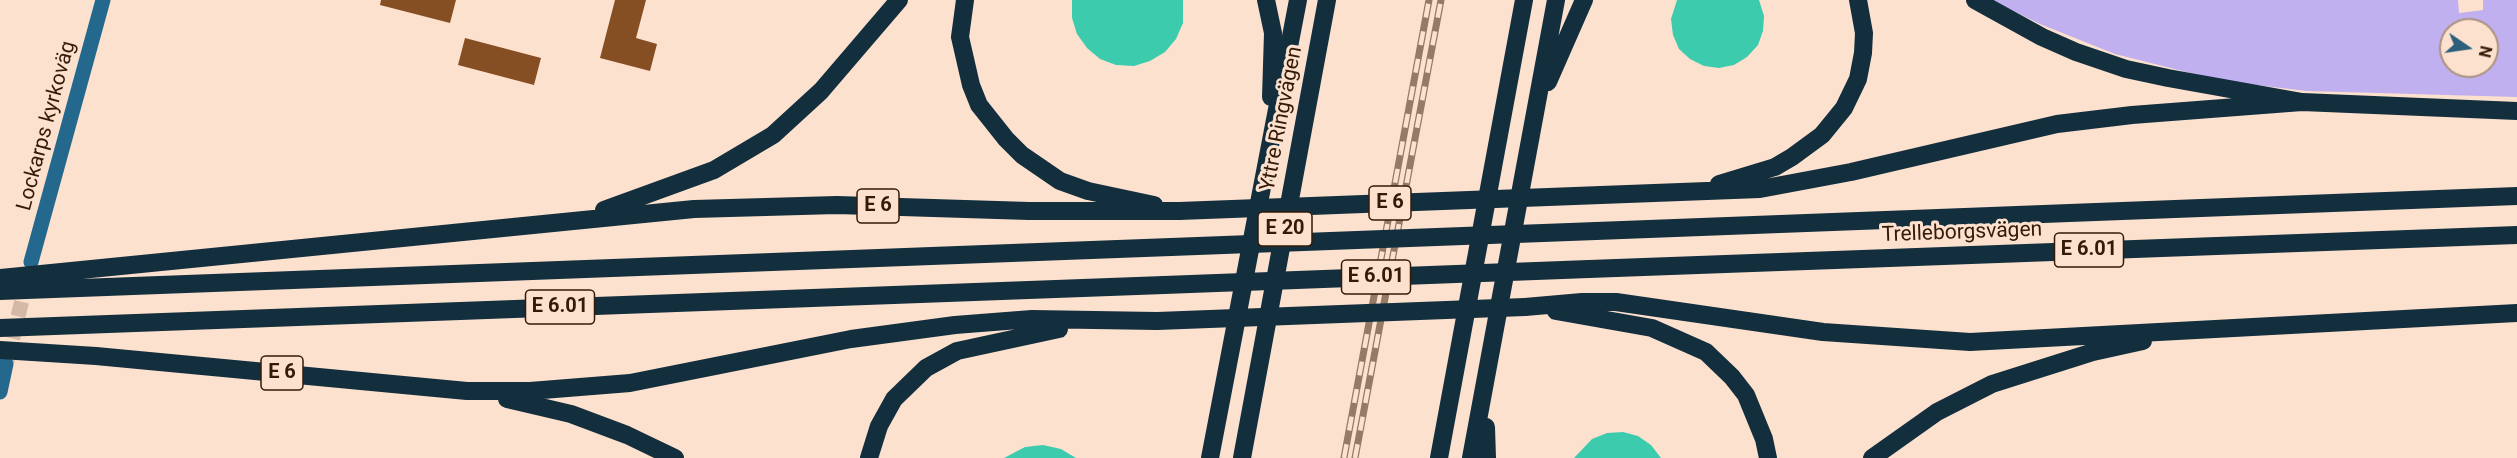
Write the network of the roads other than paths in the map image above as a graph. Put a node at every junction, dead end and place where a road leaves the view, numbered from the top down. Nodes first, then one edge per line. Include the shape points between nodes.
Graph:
1 (103, 0) edge
2 (899, 0) edge
3 (965, 0) edge
4 (1266, 0) edge
5 (1298, 0) edge
6 (1327, 0) edge
7 (1524, 0) edge
8 (1556, 0) edge
9 (1584, 0) edge
10 (1858, 0) edge
11 (1975, 0) edge
12 (2302, 102) junction
13 (2517, 111) edge
14 (1534, 114) junction
15 (1265, 173) junction
16 (1701, 189) junction
17 (2517, 196) edge
18 (1179, 211) junction
19 (576, 220) junction
20 (2517, 235) edge
21 (31, 262) tunnel mouth
22 (0, 278) edge
23 (0, 291) edge
24 (1581, 308) junction
25 (2517, 313) edge
26 (1106, 322) junction
27 (0, 328) edge
28 (2206, 328) junction
29 (3, 357) edge
30 (1487, 380) junction
31 (1224, 381) junction
32 (467, 391) junction
33 (0, 392) edge
34 (675, 458) edge
35 (869, 458) edge
36 (1198, 458) edge
37 (1210, 458) edge
38 (1242, 458) edge
39 (1439, 458) edge
40 (1471, 458) edge
41 (1486, 458) edge
42 (1768, 458) edge
43 (1872, 458) edge

1 - 21 street, Lockarps kyrkoväg
2 - 19 highway via 821,91 773,135 714,170
3 - 18 highway via 960,38 971,85 979,105 1022,155 1060,181 1088,191
4 - 15 highway via 1273,33 1273,63
5 - 15 highway
6 - 38 highway, Yttre Ringvägen / E 20
7 - 39 highway
8 - 14 highway
9 - 14 highway
10 - 16 highway, E 6 via 1863,53 1852,93 1834,122 1822,135 1775,167
11 - 12 highway via 2042,38 2126,69
12 - 13 highway
12 - 16 highway via 2057,124 1802,183 1760,189
14 - 30 highway
15 - 31 highway
16 - 18 highway, E 6, bridge
17 - 23 highway, Trelleborgsvägen / E 6.01, bridge
18 - 19 highway, E 6 via 837,205 694,209
19 - 22 highway, E 6
20 - 27 highway, Trelleborgsvägen / E 6.01, bridge
24 - 26 highway, bridge
24 - 28 highway via 1616,302 1823,332 1924,341 2016,340
24 - 42 highway via 1652,328 1706,352 1746,395
25 - 28 highway
26 - 32 highway via 1032,320 956,325 851,339 630,383 530,391
26 - 35 highway via 977,345 926,368 894,399 879,426
28 - 43 highway via 2093,352 1992,384 1937,412
29 - 32 highway, E 6 via 96,356
29 - 33 street
30 - 40 highway
30 - 41 highway
31 - 36 highway
31 - 37 highway
32 - 34 highway, E 6 via 571,414

